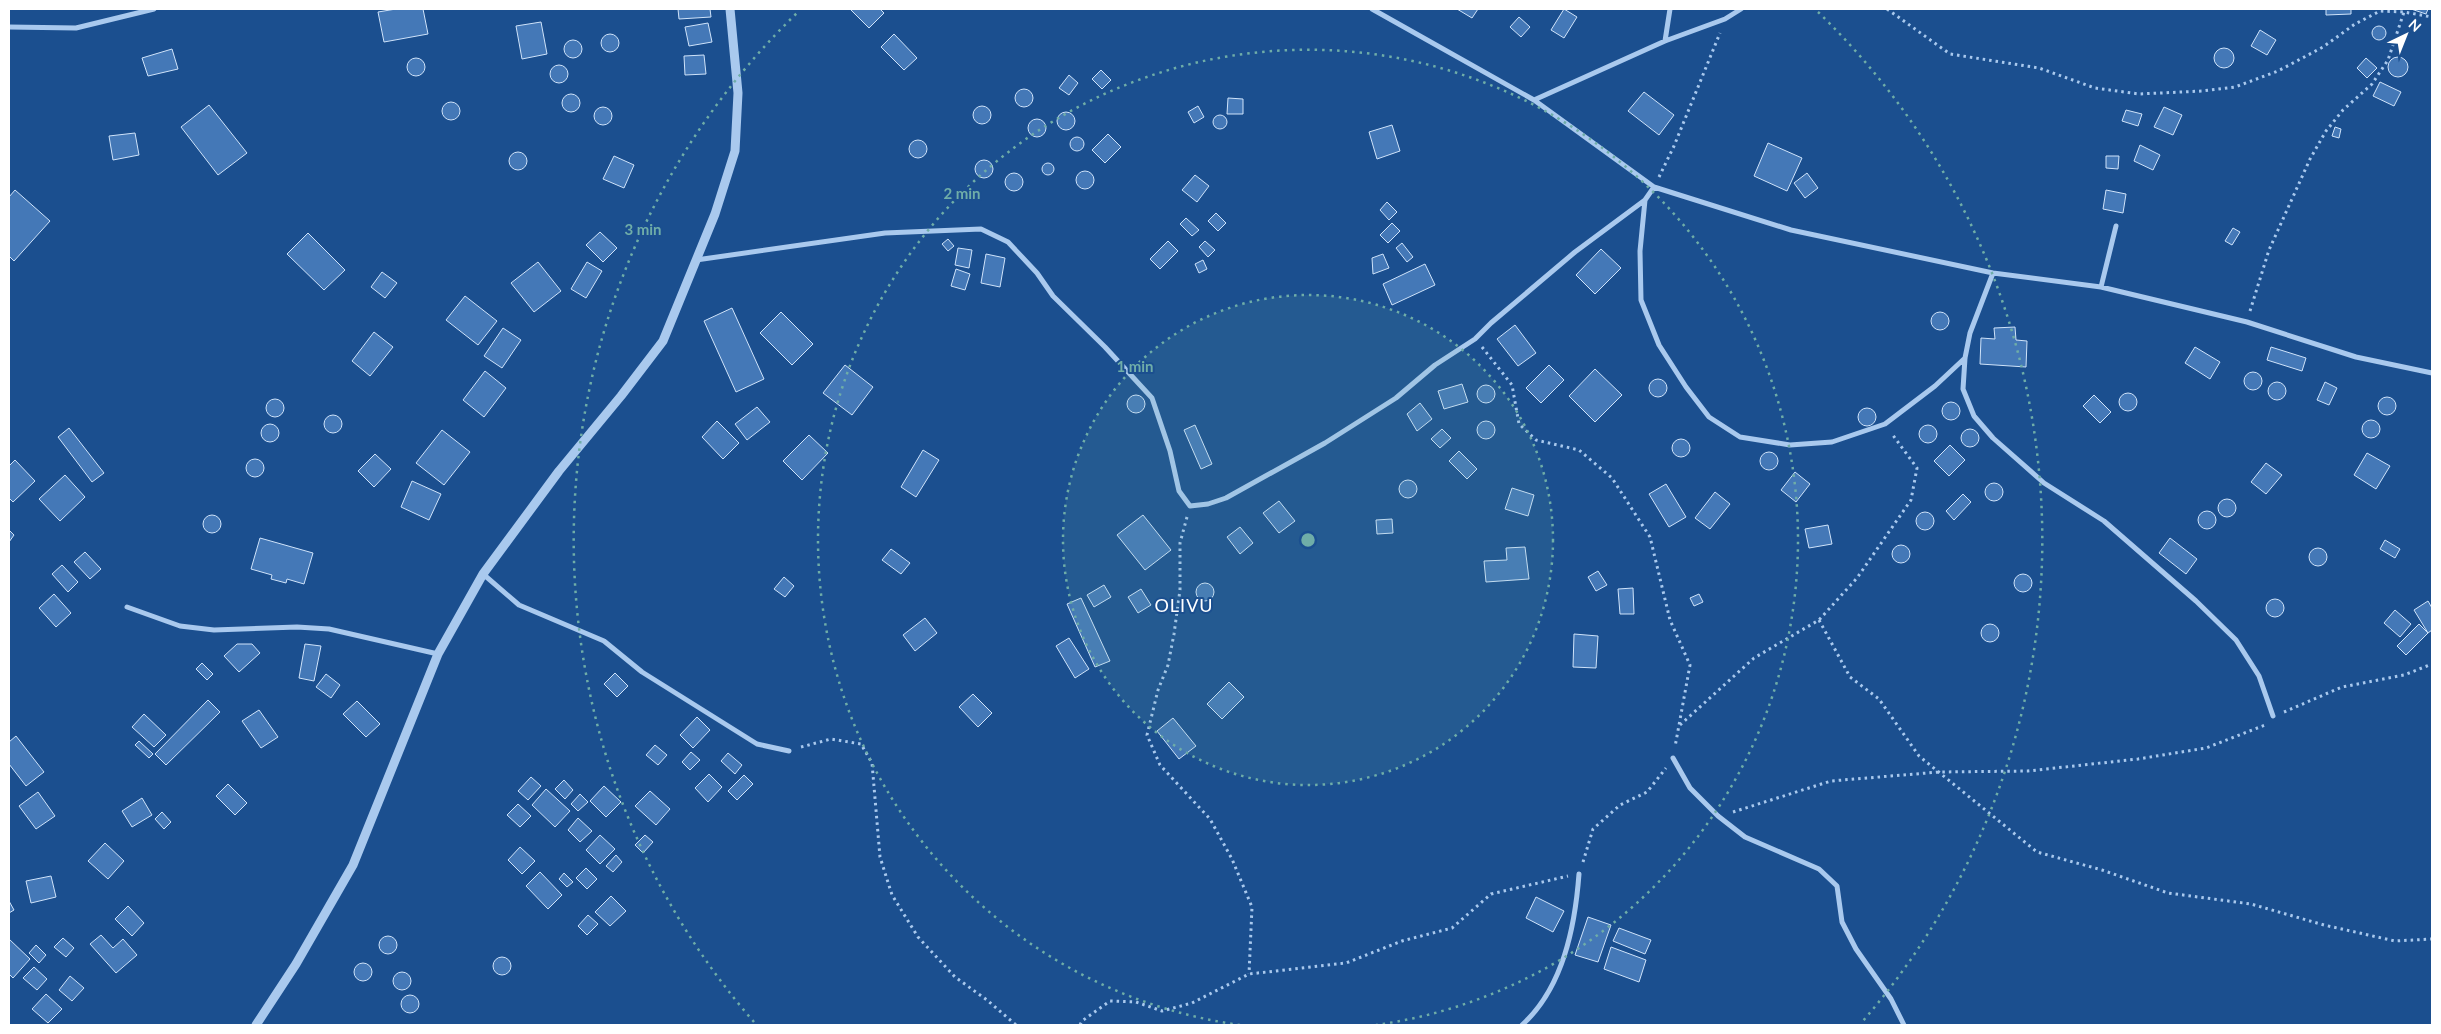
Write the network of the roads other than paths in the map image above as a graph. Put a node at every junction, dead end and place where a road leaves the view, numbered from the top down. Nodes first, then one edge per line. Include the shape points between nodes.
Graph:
1 (154, 9) edge
2 (730, 9) edge
3 (1372, 9) edge
4 (1670, 9) edge
5 (1741, 9) edge
6 (9, 27) edge
7 (1665, 41) junction
8 (1534, 100) junction
9 (1654, 187) junction
10 (1645, 200) junction
11 (2116, 226) dead end
12 (696, 260) junction
13 (1993, 273) junction
14 (2101, 287) junction
15 (1966, 358) junction
16 (2432, 373) edge
17 (483, 574) junction
18 (127, 607) dead end
19 (438, 654) junction
20 (2273, 716) road end
21 (789, 751) road end
22 (1673, 758) road end
23 (1579, 874) road end
24 (256, 1025) edge
25 (1522, 1025) edge
26 (1904, 1025) edge

1 - 6 street via 76,28
2 - 12 street via 738,93 735,151
3 - 8 street
4 - 7 street
5 - 7 street via 1725,19
7 - 8 street
8 - 9 street
9 - 10 street
9 - 13 street via 1791,230
10 - 12 street via 1575,252 1475,339 1435,365 1396,398 1325,443 1226,498 1190,506 1179,491 1170,451 1152,398 1053,296 1008,242 993,233 981,229 885,233
10 - 15 street via 1640,251 1641,300 1659,344 1686,387 1709,417 1740,437 1790,445 1832,442 1885,424
11 - 14 street
12 - 17 street via 663,341
13 - 14 street
13 - 15 street via 1970,333
14 - 16 street via 2247,322 2356,357
15 - 20 street via 1962,389 1974,416 1986,431 2044,483 2104,522 2230,634 2259,676
17 - 19 street
17 - 21 street via 519,605 604,641 642,672 757,744
18 - 19 street via 180,626 214,630 329,629
19 - 24 street via 353,865 296,964
22 - 26 street via 1690,788 1718,816 1745,837 1819,869 1837,886 1842,922
23 - 25 street via 1576,908 1556,982 1537,1012

